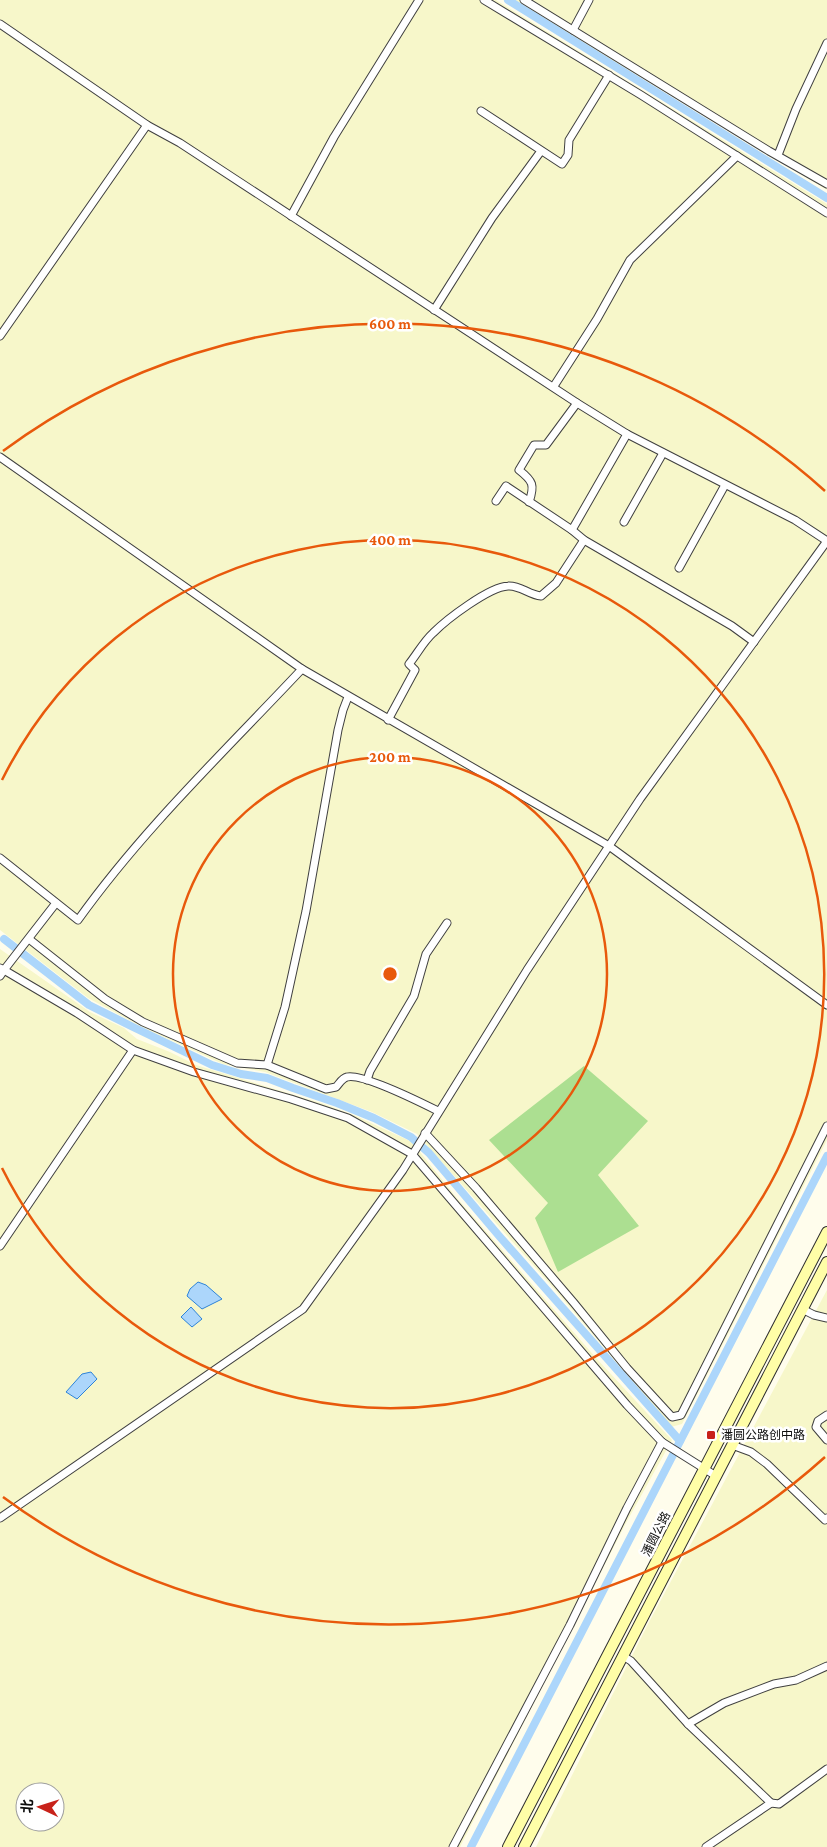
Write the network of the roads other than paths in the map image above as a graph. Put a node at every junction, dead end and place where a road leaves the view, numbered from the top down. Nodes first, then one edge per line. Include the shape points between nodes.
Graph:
1 (419, 0) edge
2 (484, 0) edge
3 (524, 0) edge
4 (589, 0) edge
5 (0, 24) edge
6 (573, 30) junction
7 (827, 44) edge
8 (609, 75) junction
9 (481, 111) dead end
10 (147, 125) junction
11 (541, 151) junction
12 (737, 156) junction
13 (778, 156) junction
14 (827, 184) edge
15 (827, 213) edge
16 (291, 216) junction
17 (434, 310) junction
18 (0, 336) edge
19 (554, 386) junction
20 (577, 403) junction
21 (628, 434) junction
22 (663, 453) junction
23 (0, 457) edge
24 (725, 485) junction
25 (496, 501) dead end
26 (529, 502) junction
27 (624, 522) dead end
28 (572, 530) junction
29 (584, 540) junction
30 (827, 541) edge
31 (679, 568) dead end
32 (754, 642) junction
33 (302, 669) junction
34 (348, 698) junction
35 (388, 720) junction
36 (609, 846) junction
37 (0, 858) edge
38 (56, 903) junction
39 (447, 923) dead end
40 (29, 939) junction
41 (1, 972) edge
42 (827, 1005) edge
43 (133, 1050) junction
44 (267, 1065) junction
45 (366, 1080) junction
46 (438, 1111) junction
47 (827, 1126) edge
48 (424, 1134) junction
49 (413, 1153) junction
50 (827, 1232) edge
51 (0, 1246) edge
52 (827, 1262) edge
53 (802, 1309) junction
54 (827, 1318) edge
55 (827, 1414) edge
56 (827, 1440) edge
57 (662, 1442) junction
58 (732, 1445) junction
59 (704, 1469) junction
60 (716, 1476) junction
61 (0, 1518) edge
62 (827, 1518) edge
63 (623, 1656) junction
64 (827, 1666) edge
65 (688, 1724) junction
66 (827, 1769) edge
67 (771, 1803) junction
68 (453, 1847) edge
69 (508, 1847) edge
70 (524, 1847) edge
71 (706, 1847) edge

1 - 16 street via 334,137
2 - 8 street
3 - 6 street
4 - 6 street
5 - 10 street
6 - 13 street
7 - 13 street
8 - 11 street via 569,140 568,155 562,164
8 - 12 street
9 - 11 street
10 - 16 street
10 - 18 street
11 - 17 street via 492,218
12 - 15 street
12 - 19 street via 630,260
13 - 14 street
16 - 17 street
17 - 19 street
19 - 20 street
20 - 21 street
20 - 26 street via 546,446 534,445 519,470 533,486
21 - 22 street
21 - 28 street
22 - 24 street
22 - 27 street
23 - 33 street
24 - 30 street via 795,520
24 - 31 street
25 - 26 street via 506,486
26 - 28 street
28 - 29 street
29 - 32 street
29 - 35 street via 556,583 541,596 533,596 519,587 501,587 468,606 432,634 409,664 415,670
30 - 32 street
32 - 36 street
33 - 34 street
33 - 38 street via 144,837 78,920
34 - 35 street
34 - 44 street via 338,730 306,911 285,1007
35 - 36 street
36 - 42 street
36 - 46 street
37 - 38 street
38 - 40 street
39 - 45 street via 426,954 414,996
40 - 41 street
40 - 44 street via 105,999 142,1022 236,1063
41 - 43 street via 77,1013
43 - 49 street via 194,1072 348,1118
43 - 51 street
44 - 45 street via 326,1089 336,1088 347,1076
45 - 46 street
46 - 48 street
47 - 48 street via 681,1415 672,1418 476,1188
48 - 49 street
49 - 57 street via 626,1405
49 - 61 street via 303,1309
50 - 59 main road, 潘圆公路
52 - 53 main road
53 - 54 street
53 - 58 main road
55 - 56 street via 816,1427
57 - 59 street
57 - 68 street
58 - 60 main road
58 - 62 street via 751,1452 767,1464 825,1520
59 - 60 street
59 - 69 main road, 潘圆公路
60 - 63 main road
63 - 65 street
63 - 70 main road
64 - 65 street via 796,1680 774,1684 724,1703
65 - 67 street
66 - 67 street via 779,1804
67 - 71 street

